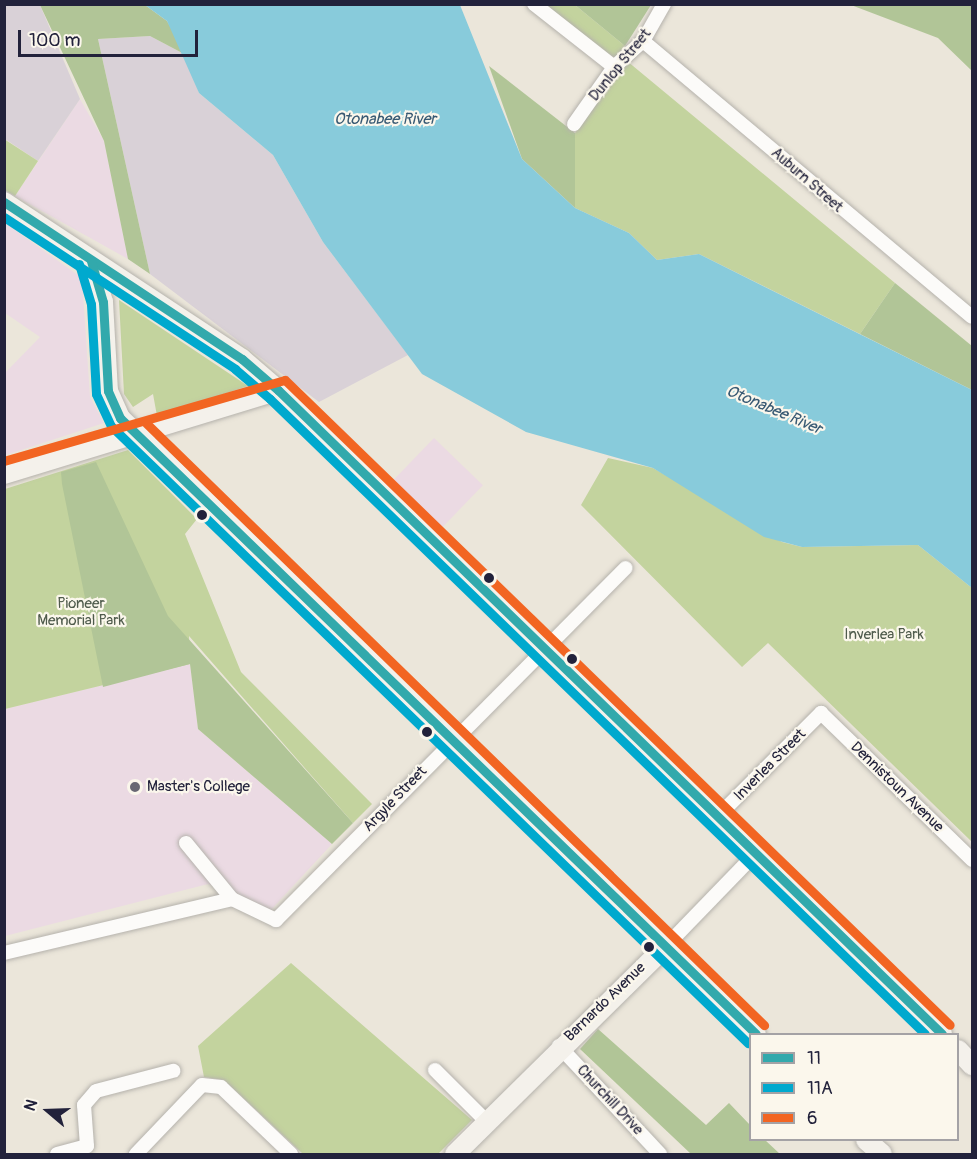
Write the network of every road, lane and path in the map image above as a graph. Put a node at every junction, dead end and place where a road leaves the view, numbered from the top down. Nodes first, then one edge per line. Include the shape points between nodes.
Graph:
1 (534, 4) edge
2 (664, 4) edge
3 (643, 41) junction
4 (614, 67) junction
5 (574, 124) dead end
6 (4, 202) edge
7 (91, 261) junction
8 (137, 294) junction
9 (103, 303) junction
10 (972, 316) edge
11 (278, 390) junction
12 (138, 432) junction
13 (4, 474) edge
14 (625, 568) dead end
15 (546, 647) junction
16 (821, 713) joint
17 (453, 739) junction
18 (718, 816) junction
19 (186, 843) dead end
20 (757, 852) junction
21 (972, 860) edge
22 (232, 899) junction
23 (665, 947) junction
24 (4, 953) edge
25 (754, 1033) edge
26 (940, 1033) edge
27 (559, 1046) junction
28 (959, 1052) edge
29 (972, 1065) edge
30 (435, 1070) dead end
31 (173, 1071) dead end
32 (486, 1122) junction
33 (867, 1141) edge
34 (91, 1150) edge
35 (57, 1155) edge
36 (136, 1155) edge
37 (291, 1155) edge
38 (455, 1155) edge
39 (660, 1155) edge
40 (882, 1155) edge

1 - 4 street
2 - 3 street, Dunlop Street
3 - 4 street, Dunlop Street
3 - 10 street, Auburn Street
4 - 5 street, Dunlop Street
6 - 7 main road
7 - 8 main road
7 - 9 main road
8 - 9 main road
8 - 11 main road via 242,358
9 - 12 main road via 109,396 120,418
11 - 12 main road
11 - 15 main road
12 - 13 main road
12 - 17 main road
14 - 15 street, Argyle Street
15 - 17 street, Argyle Street
15 - 18 main road
16 - 18 street, Inverlea Street
16 - 21 street, Dennistoun Avenue
17 - 22 street, Argyle Street via 276,920
17 - 23 main road
18 - 20 main road
19 - 22 street, Argyle Street
20 - 23 street, Barnardo Avenue
20 - 26 main road
22 - 24 street
23 - 25 main road
23 - 27 main road, Barnardo Avenue
27 - 32 main road, Barnardo Avenue
27 - 39 street, Churchill Drive
28 - 29 main road
30 - 32 street
31 - 34 street via 96,1090 84,1105
32 - 38 main road, Barnardo Avenue
33 - 40 main road
34 - 35 street
36 - 37 street via 202,1085 221,1087

